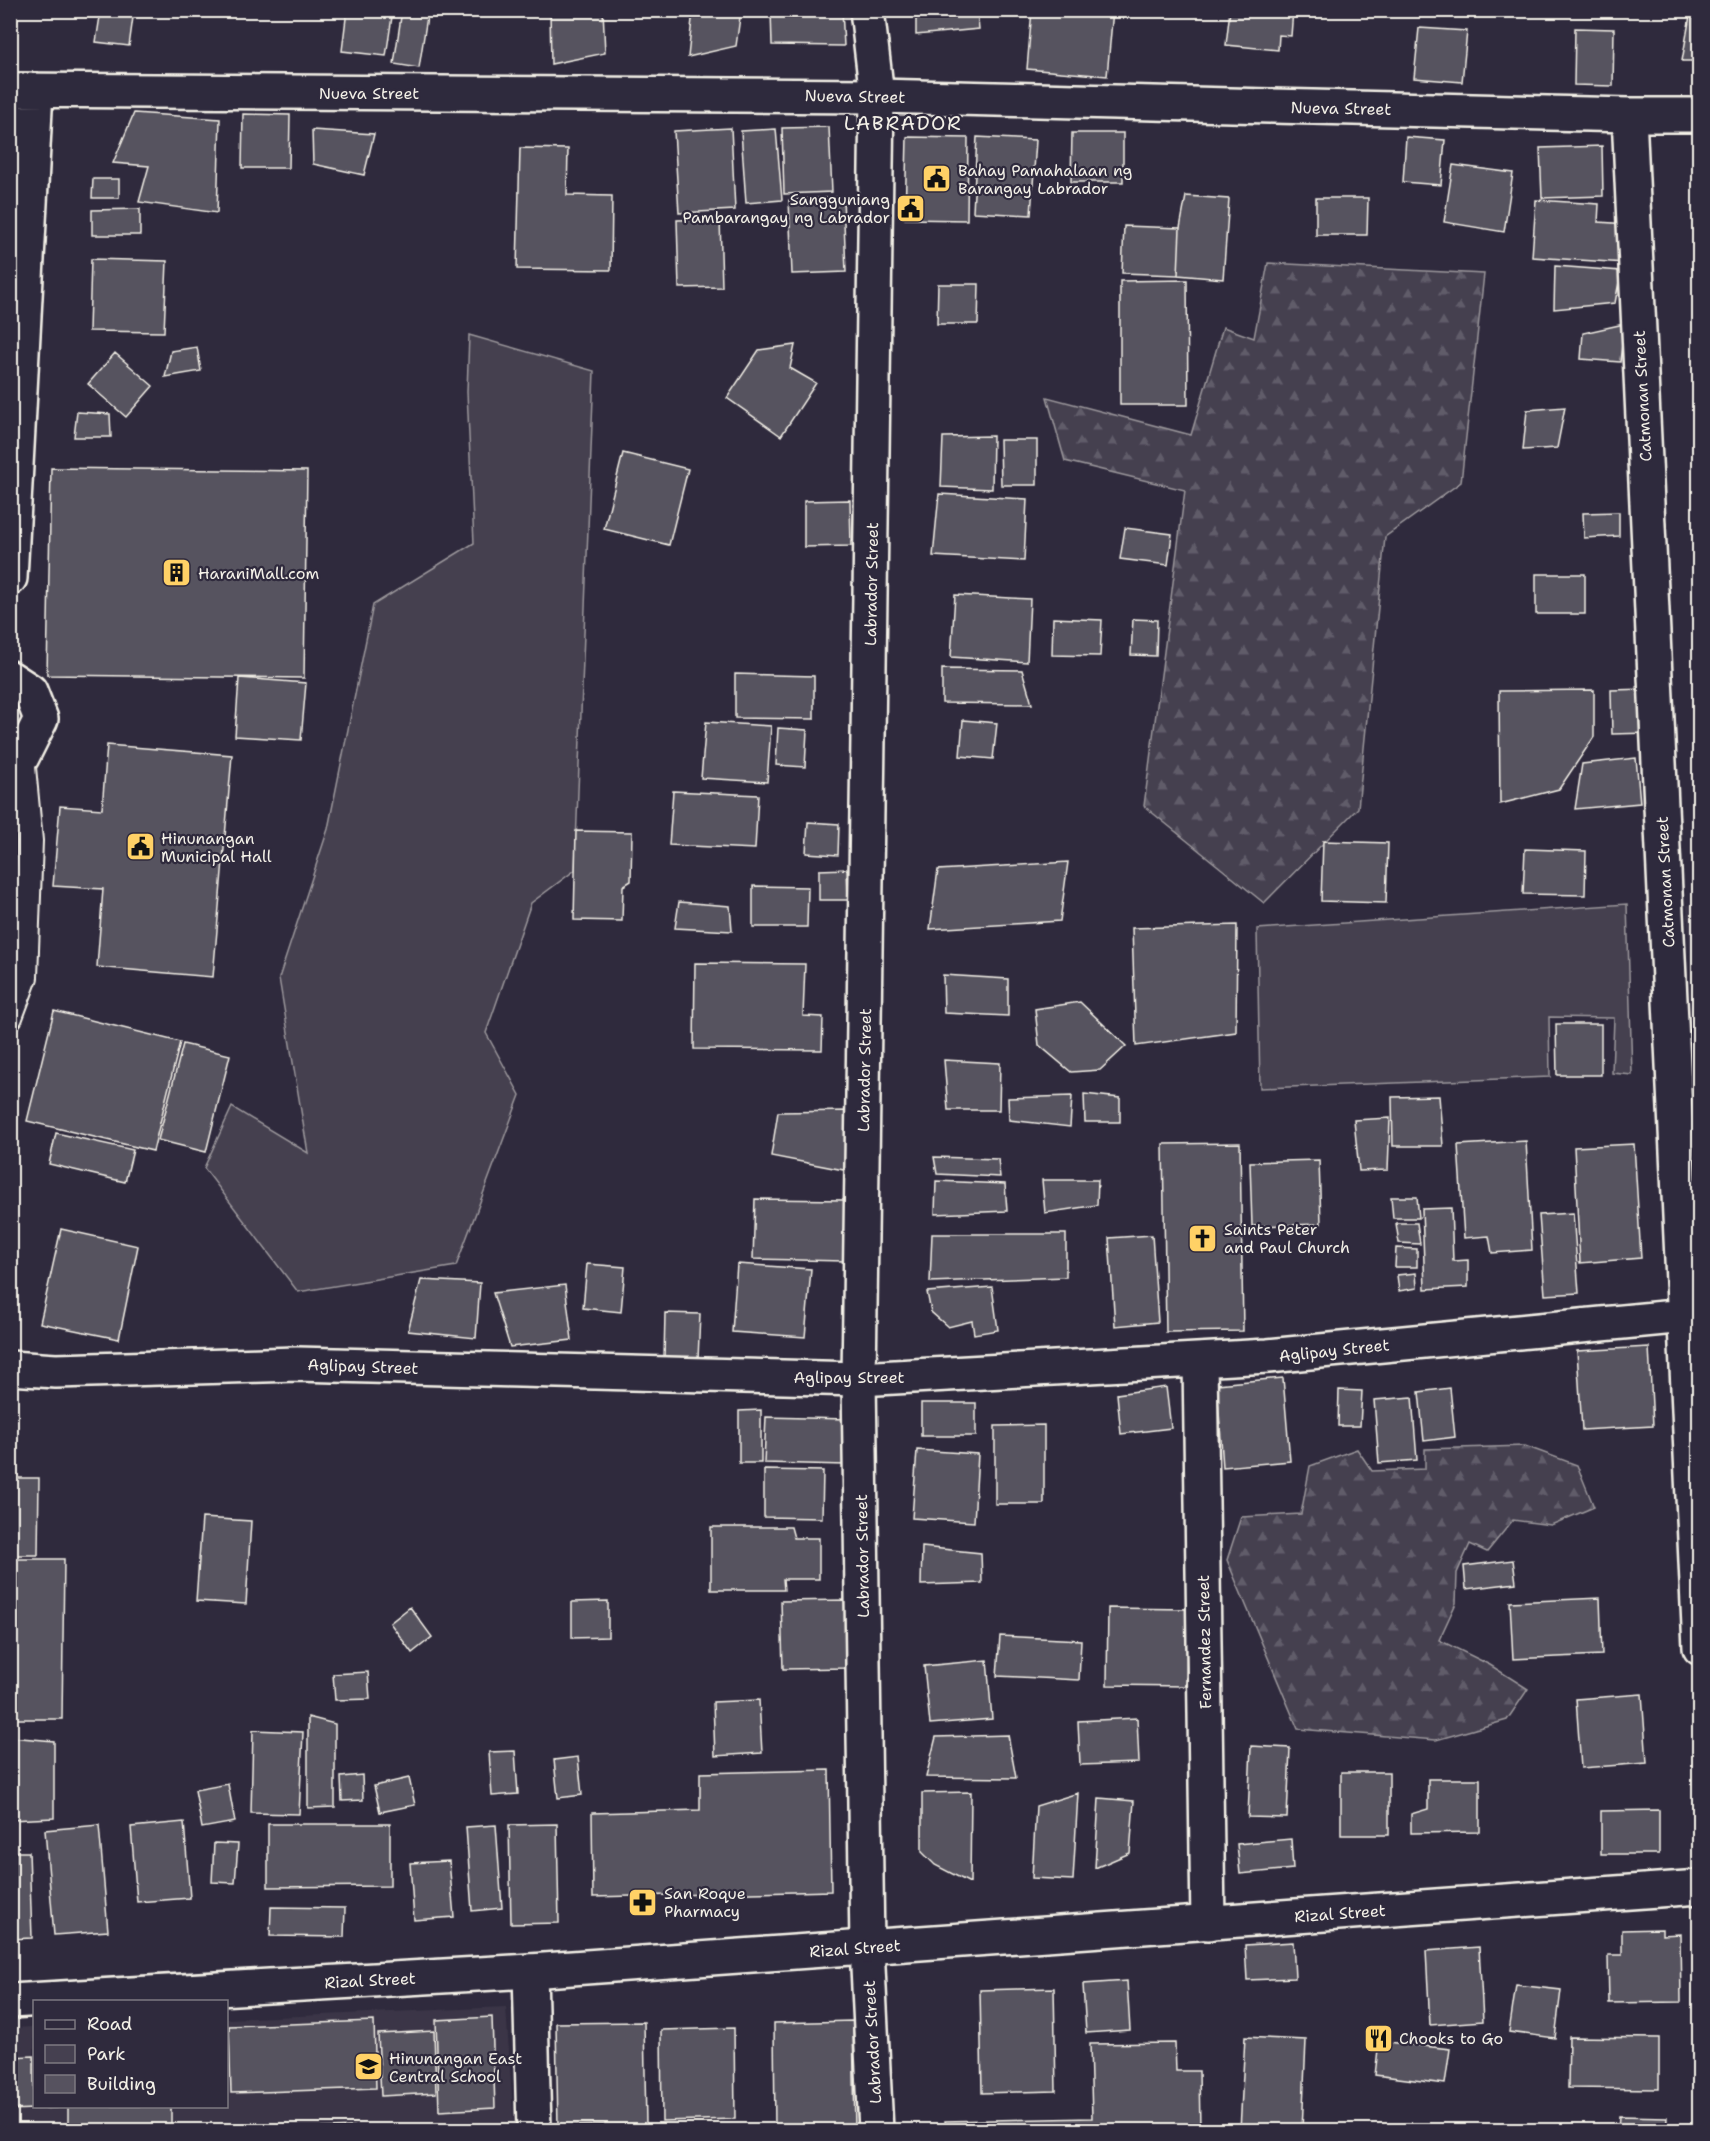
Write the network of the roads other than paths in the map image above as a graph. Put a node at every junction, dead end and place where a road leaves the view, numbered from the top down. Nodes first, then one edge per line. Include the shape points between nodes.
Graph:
1 (867, 10) edge
2 (23, 90) edge
3 (878, 96) junction
4 (1629, 115) junction
5 (1700, 115) edge
6 (10, 578) edge
7 (10, 678) edge
8 (16, 758) edge
9 (10, 1017) edge
10 (1685, 1316) junction
11 (1200, 1361) junction
12 (10, 1368) edge
13 (859, 1379) junction
14 (1700, 1648) edge
15 (1700, 1887) edge
16 (1208, 1923) junction
17 (867, 1947) junction
18 (530, 1971) junction
19 (10, 2001) edge
20 (534, 2130) edge
21 (876, 2130) edge

1 - 3 street, Labrador Street
2 - 3 street, Nueva Street
2 - 6 street
3 - 4 street, Nueva Street
3 - 13 street, Labrador Street
4 - 5 street, Nueva Street
4 - 10 street, Catmonan Street
7 - 8 street via 30,691 41,719
8 - 9 lane via 30,841 25,977
10 - 11 street, Aglipay Street
10 - 14 street, Catmonan Street
11 - 13 street, Aglipay Street
11 - 16 street, Fernandez Street
12 - 13 street, Aglipay Street via 56,1371 297,1364
13 - 17 street, Labrador Street
15 - 16 street, Rizal Street
16 - 17 street, Rizal Street
17 - 18 street, Rizal Street
17 - 21 street, Labrador Street
18 - 19 street, Rizal Street
18 - 20 street

